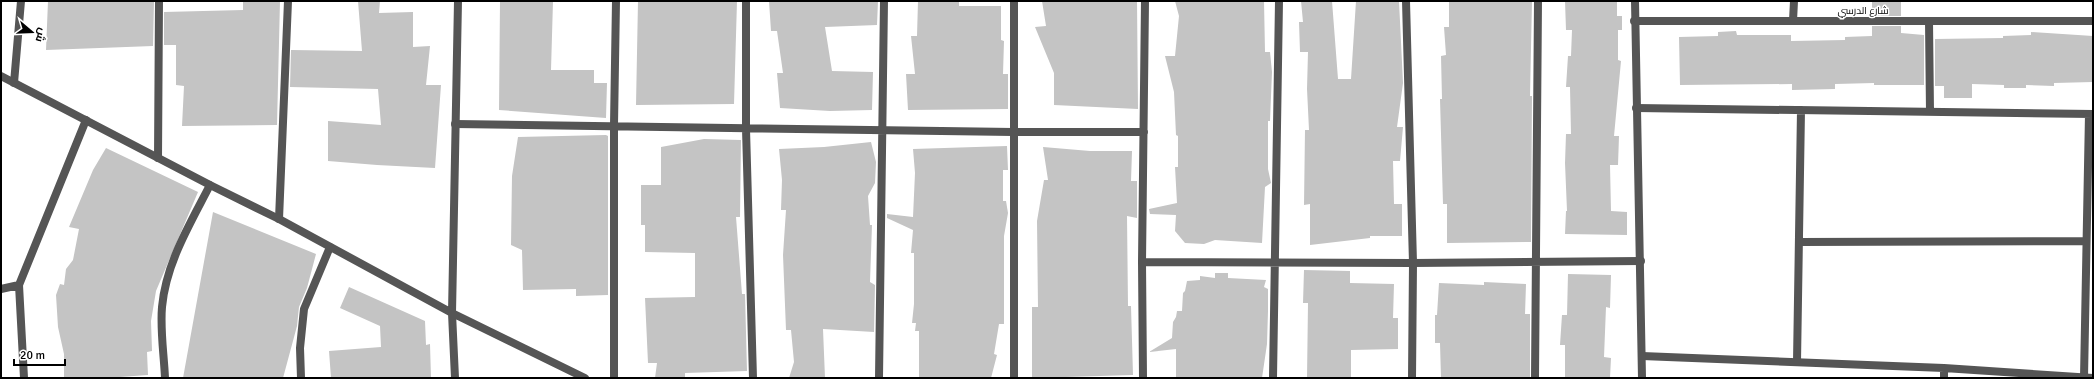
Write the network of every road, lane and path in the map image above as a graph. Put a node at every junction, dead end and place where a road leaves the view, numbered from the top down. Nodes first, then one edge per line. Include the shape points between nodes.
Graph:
1 (21, 1) edge
2 (159, 1) edge
3 (288, 1) edge
4 (458, 1) edge
5 (616, 1) edge
6 (746, 1) edge
7 (884, 1) edge
8 (1014, 1) edge
9 (1145, 1) edge
10 (1279, 1) edge
11 (1406, 1) edge
12 (1538, 1) edge
13 (1635, 1) edge
14 (1794, 1) edge
15 (1634, 21) junction
16 (1793, 21) junction
17 (1929, 21) junction
18 (2093, 21) edge
19 (1, 76) edge
20 (14, 83) junction
21 (1636, 108) junction
22 (1801, 110) junction
23 (1930, 112) junction
24 (2091, 114) edge
25 (86, 120) junction
26 (455, 124) junction
27 (614, 125) junction
28 (746, 129) junction
29 (882, 129) junction
30 (1013, 132) junction
31 (1144, 132) junction
32 (158, 158) junction
33 (210, 185) junction
34 (279, 219) junction
35 (2086, 241) junction
36 (1799, 242) junction
37 (330, 247) junction
38 (1641, 261) junction
39 (1142, 262) junction
40 (1535, 262) junction
41 (1275, 263) junction
42 (1413, 263) junction
43 (19, 284) junction
44 (1, 289) edge
45 (452, 313) junction
46 (1642, 356) junction
47 (1797, 362) junction
48 (1944, 368) junction
49 (24, 378) edge
50 (165, 378) edge
51 (301, 378) edge
52 (455, 378) edge
53 (585, 378) edge
54 (614, 378) edge
55 (753, 378) edge
56 (879, 378) edge
57 (1014, 378) edge
58 (1143, 378) edge
59 (1273, 378) edge
60 (1412, 378) edge
61 (1535, 378) edge
62 (1642, 378) edge
63 (1944, 378) edge
64 (2084, 378) edge
65 (2093, 378) edge

1 - 20 street
2 - 32 street
3 - 34 street
4 - 26 street
5 - 27 street
6 - 28 street
7 - 29 street
8 - 30 street
9 - 31 street
10 - 41 street
11 - 42 street
12 - 40 street
13 - 15 street
14 - 16 street
15 - 16 street, شارع الدرسي
15 - 21 street
16 - 17 street, شارع الدرسي
17 - 18 street, شارع الدرسي
17 - 23 street
19 - 20 street
20 - 25 street
21 - 22 street
21 - 38 street
22 - 23 street
22 - 36 street
23 - 24 street
24 - 35 street
25 - 32 street
25 - 43 street
26 - 27 street
26 - 45 street
27 - 28 street
27 - 54 street
28 - 29 street
28 - 55 street
29 - 30 street
29 - 56 street
30 - 31 street
30 - 57 street
31 - 39 street
32 - 33 street
33 - 34 street
33 - 50 street via 171,264 165,283 162,309
34 - 37 street
35 - 36 street
35 - 64 street
36 - 47 street
37 - 45 street
37 - 51 street via 304,309 300,348
38 - 40 street
38 - 46 street
39 - 41 street
39 - 58 street
40 - 42 street
40 - 61 street
41 - 42 street
41 - 59 street
42 - 60 street
43 - 44 street
43 - 49 street
45 - 52 street
45 - 53 street
46 - 47 street
46 - 62 street
47 - 48 street
48 - 63 street
48 - 64 street
64 - 65 street

